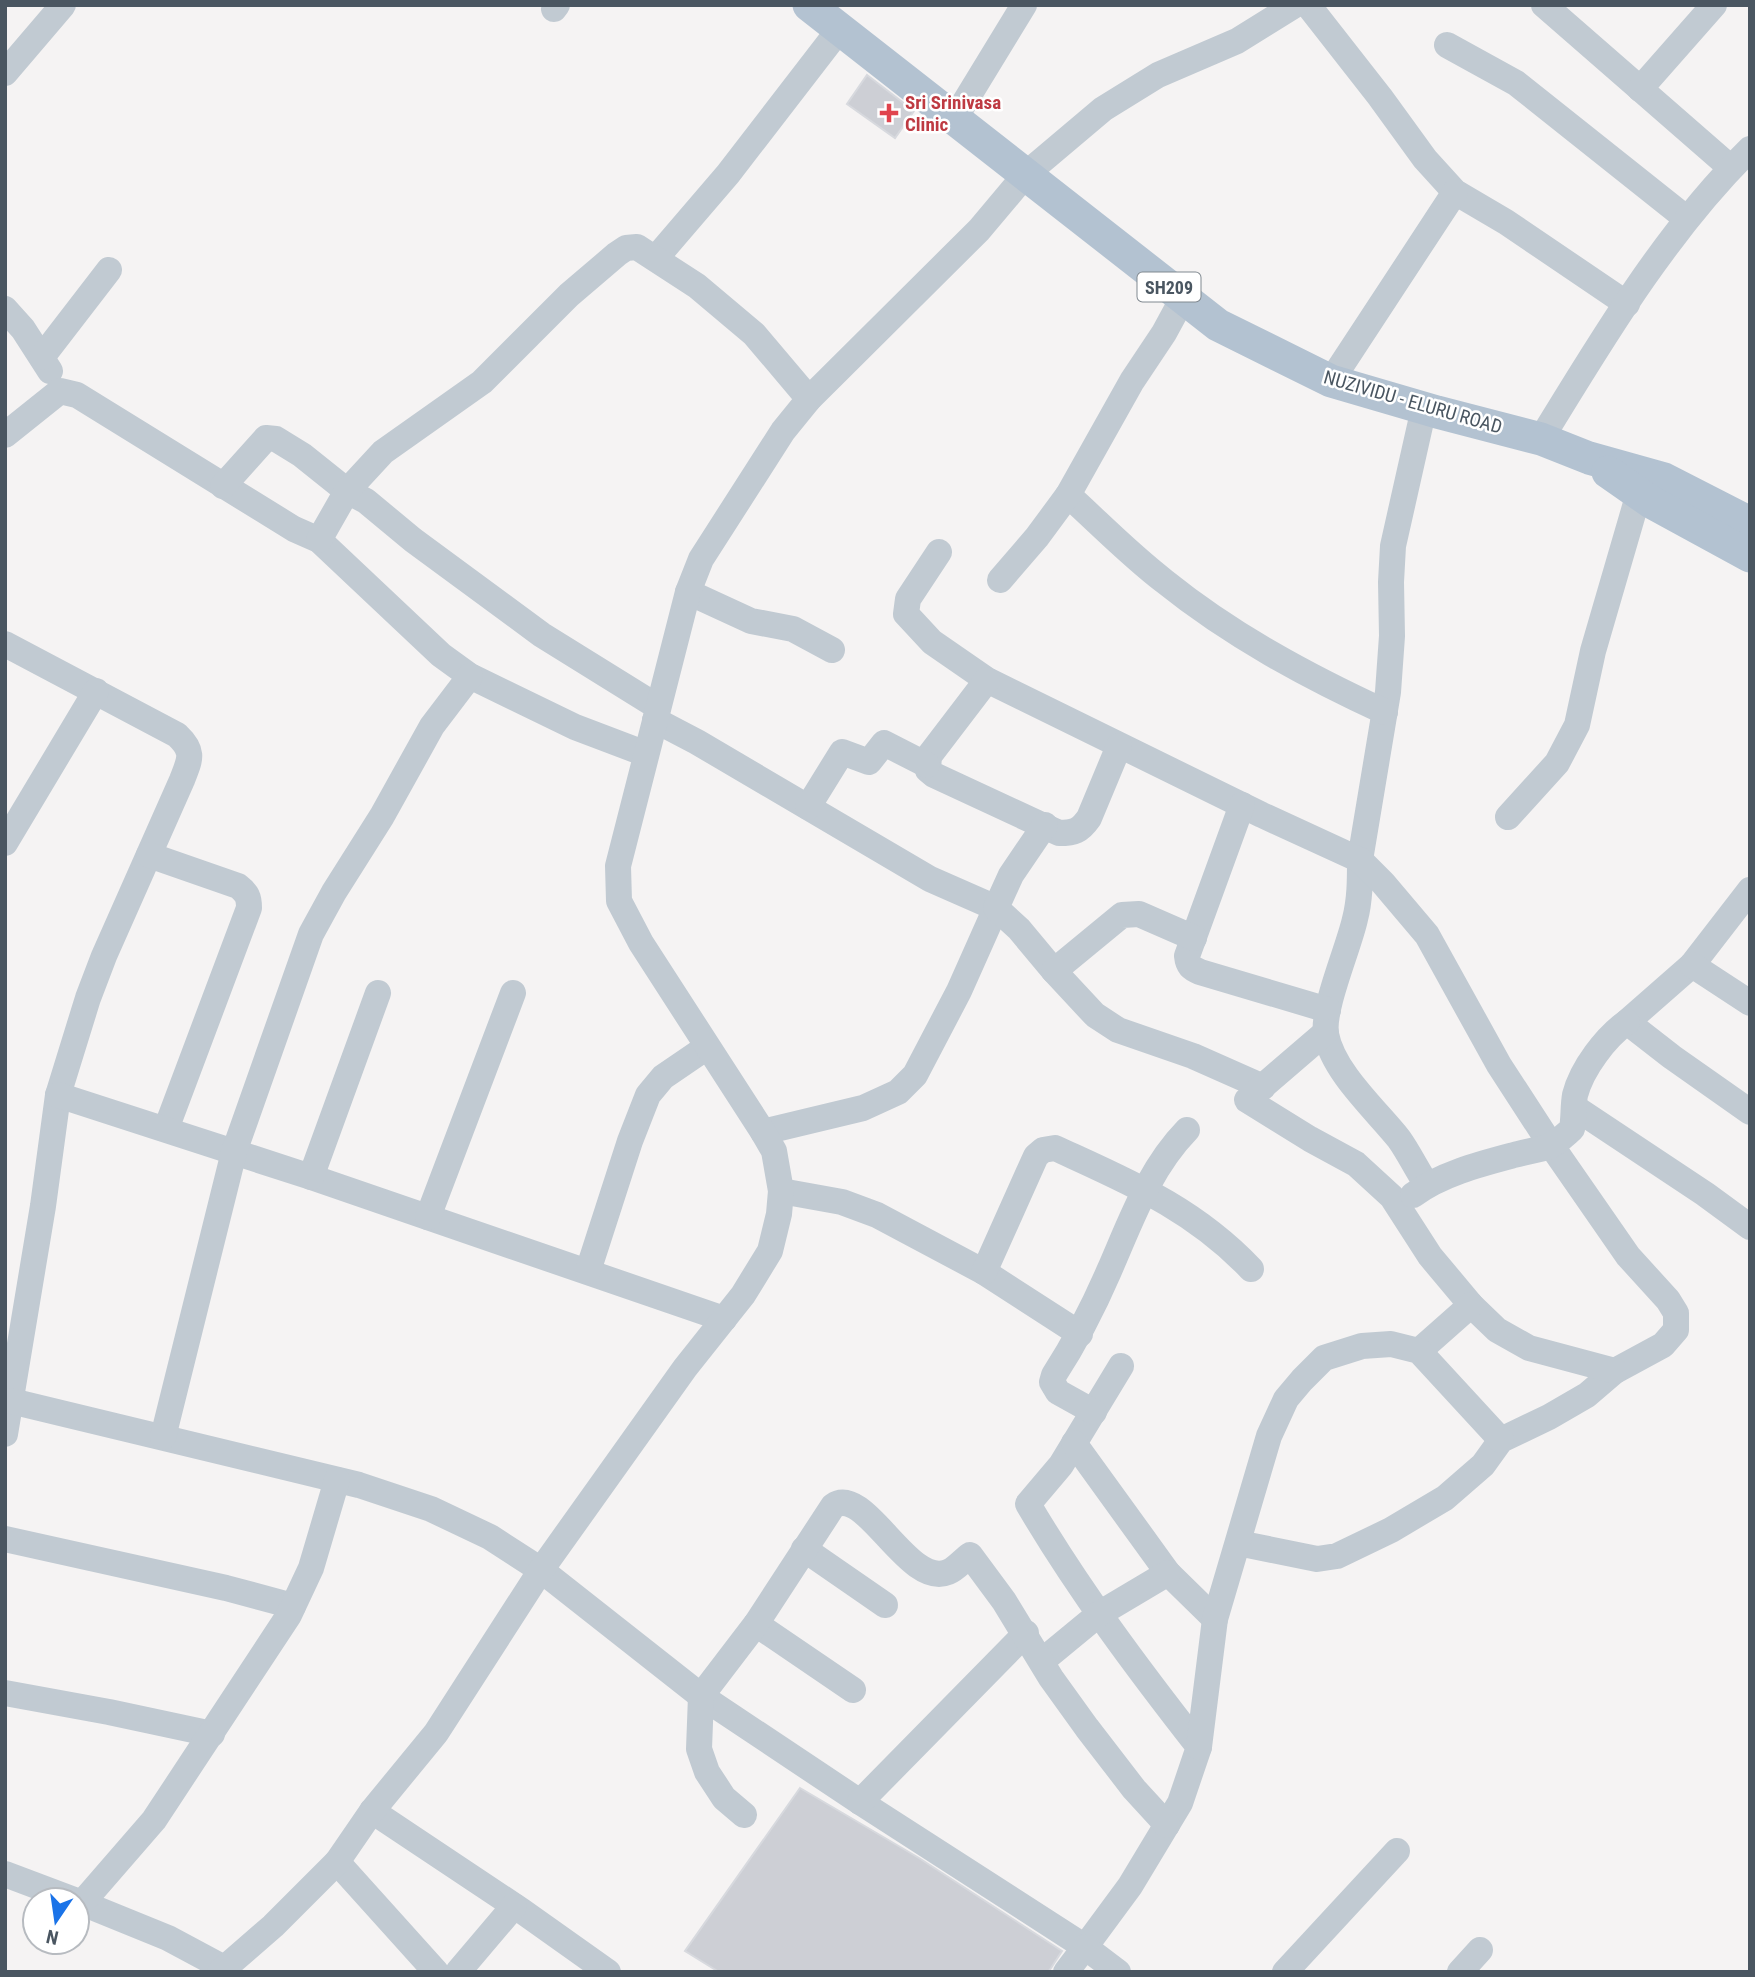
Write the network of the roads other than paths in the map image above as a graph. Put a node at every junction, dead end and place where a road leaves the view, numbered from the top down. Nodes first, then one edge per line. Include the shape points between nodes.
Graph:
1 (63, 5) edge
2 (809, 5) edge
3 (1024, 5) edge
4 (1295, 5) edge
5 (1308, 5) edge
6 (1544, 5) edge
7 (1714, 5) edge
8 (839, 30) junction
9 (1447, 45) dead end
10 (5, 73) edge
11 (1640, 89) junction
12 (955, 118) junction
13 (1750, 149) edge
14 (1731, 168) junction
15 (1026, 174) junction
16 (1455, 192) junction
17 (1686, 219) junction
18 (656, 258) junction
19 (109, 270) dead end
20 (1184, 298) junction
21 (1628, 304) junction
22 (5, 309) edge
23 (42, 357) junction
24 (1331, 381) junction
25 (60, 391) junction
26 (809, 399) junction
27 (1424, 408) junction
28 (5, 435) edge
29 (1541, 439) junction
30 (1589, 458) junction
31 (223, 486) junction
32 (347, 491) junction
33 (1639, 494) junction
34 (1068, 495) junction
35 (1750, 523) edge
36 (318, 540) junction
37 (939, 552) dead end
38 (1750, 556) edge
39 (1000, 580) dead end
40 (688, 592) junction
41 (5, 644) edge
42 (832, 650) dead end
43 (470, 676) junction
44 (987, 680) junction
45 (96, 691) junction
46 (1385, 712) junction
47 (656, 713) junction
48 (1119, 746) junction
49 (646, 754) junction
50 (927, 765) junction
51 (1242, 805) junction
52 (808, 807) junction
53 (1508, 817) dead end
54 (1045, 825) junction
55 (5, 843) edge
56 (149, 855) junction
57 (1360, 860) junction
58 (1750, 890) edge
59 (996, 908) junction
60 (1194, 938) junction
61 (1692, 965) junction
62 (1054, 971) junction
63 (378, 993) dead end
64 (513, 993) dead end
65 (1750, 1003) edge
66 (1327, 1021) junction
67 (1628, 1022) junction
68 (707, 1047) junction
69 (1263, 1087) junction
70 (58, 1095) junction
71 (1750, 1112) edge
72 (166, 1129) junction
73 (1187, 1130) dead end
74 (1564, 1130) junction
75 (763, 1132) junction
76 (234, 1152) junction
77 (311, 1177) junction
78 (1427, 1185) junction
79 (1145, 1189) junction
80 (780, 1191) junction
81 (1398, 1206) junction
82 (428, 1217) junction
83 (1750, 1227) edge
84 (1251, 1269) dead end
85 (588, 1271) junction
86 (984, 1272) junction
87 (1471, 1305) junction
88 (15, 1312) edge
89 (724, 1319) junction
90 (1080, 1334) junction
91 (1419, 1351) junction
92 (1121, 1366) dead end
93 (1615, 1371) junction
94 (11, 1401) junction
95 (1094, 1412) junction
96 (5, 1434) edge
97 (163, 1437) junction
98 (1501, 1440) junction
99 (1074, 1443) junction
100 (337, 1479) junction
101 (5, 1539) edge
102 (1238, 1543) junction
103 (804, 1549) junction
104 (541, 1570) junction
105 (1168, 1573) junction
106 (885, 1605) dead end
107 (293, 1606) junction
108 (1100, 1614) junction
109 (1215, 1619) junction
110 (756, 1624) junction
111 (1026, 1633) junction
112 (1042, 1661) junction
113 (853, 1690) dead end
114 (5, 1693) edge
115 (701, 1696) junction
116 (212, 1734) junction
117 (1199, 1747) junction
118 (860, 1802) junction
119 (372, 1811) junction
120 (744, 1815) dead end
121 (1167, 1825) junction
122 (1397, 1851) dead end
123 (337, 1862) junction
124 (5, 1874) edge
125 (36, 1886) edge
126 (91, 1888) edge
127 (514, 1906) junction
128 (91, 1907) edge
129 (1085, 1947) junction
130 (1480, 1950) dead end
131 (222, 1970) edge
132 (605, 1971) edge
133 (436, 1972) edge
134 (458, 1972) edge
135 (1066, 1972) edge
136 (1118, 1972) edge
137 (1285, 1972) edge
138 (1460, 1972) edge

1 - 10 street
2 - 8 main road, NUZIVIDU - ELURU ROAD / SH209
3 - 12 street
4 - 15 street via 1237,41 1158,75 1103,109
5 - 16 street
6 - 11 street
7 - 11 street
8 - 12 main road, NUZIVIDU - ELURU ROAD / SH209
8 - 18 street via 728,174
9 - 17 street via 1516,83
11 - 14 street
12 - 15 main road, NUZIVIDU - ELURU ROAD / SH209
13 - 14 street
14 - 17 street
15 - 20 main road, NUZIVIDU - ELURU ROAD / SH209
15 - 26 street via 979,230
16 - 21 street
16 - 24 street
17 - 21 street
18 - 26 street via 754,334
18 - 32 street via 638,247 617,254 482,382 383,452
19 - 23 street
20 - 24 main road, NUZIVIDU - ELURU ROAD / SH209 via 1218,325
20 - 34 street
21 - 29 street
22 - 23 street
23 - 25 street
24 - 27 main road, NUZIVIDU - ELURU ROAD / SH209
25 - 28 street
25 - 31 street via 93,403
26 - 40 street via 783,430 701,559
27 - 29 main road, NUZIVIDU - ELURU ROAD / SH209
27 - 46 street via 1393,546
29 - 30 main road, NUZIVIDU - ELURU ROAD / SH209
30 - 33 main road, NUZIVIDU - ELURU ROAD / SH209
30 - 35 main road, NUZIVIDU - ELURU ROAD / SH209 via 1664,479
31 - 32 street via 266,438 302,455
31 - 36 street
32 - 36 street
32 - 47 street
33 - 38 main road, NUZIVIDU - ELURU ROAD / SH209
33 - 53 street via 1593,651 1577,725 1557,763
34 - 39 street
34 - 46 street via 1163,580 1231,629 1282,661
36 - 43 street via 441,656
37 - 44 street via 908,600 906,614 932,642
40 - 42 street via 751,621 793,629
40 - 47 street
41 - 45 street
43 - 49 street via 575,727
43 - 76 street via 432,726 311,934
44 - 48 street
44 - 50 street via 929,756
45 - 55 street
45 - 56 street via 188,745 190,757 182,780
46 - 57 street
47 - 49 street
47 - 52 street
48 - 51 street
48 - 54 street via 1082,829 1059,833
49 - 68 street via 618,866 619,901
50 - 52 street via 884,743 869,762 842,752
50 - 54 street via 934,775
51 - 57 street
51 - 60 street
52 - 59 street via 930,879
54 - 59 street via 1011,875
56 - 70 street via 88,999
56 - 72 street via 237,886 249,898
57 - 66 street via 1355,919
57 - 74 street via 1427,935 1499,1065
58 - 61 street
59 - 62 street
59 - 75 street via 915,1074 898,1091 863,1108
60 - 62 street via 1139,914 1122,915
60 - 66 street via 1187,956 1191,967
61 - 65 street
61 - 67 street
62 - 69 street via 1095,1015 1118,1030
63 - 77 street
64 - 82 street
66 - 69 street
66 - 78 street via 1332,1050 1343,1070 1400,1141
67 - 71 street
67 - 74 street via 1608,1037 1591,1062
68 - 75 street
68 - 85 street via 663,1077 648,1095
69 - 81 street via 1247,1100 1356,1164
70 - 72 street
70 - 88 street via 43,1206
72 - 76 street
73 - 79 street via 1172,1145
74 - 78 street via 1504,1158
74 - 83 street via 1705,1194
74 - 93 street via 1628,1256 1676,1313 1676,1330 1663,1345
75 - 80 street via 774,1151
76 - 77 street
76 - 97 street
77 - 82 street
78 - 81 street
79 - 84 street via 1230,1246
79 - 86 street via 1055,1148 1043,1150 1035,1156
79 - 90 street
80 - 86 street via 842,1202 877,1215
80 - 89 street via 770,1251
81 - 87 street via 1430,1256
82 - 85 street
85 - 89 street
86 - 90 street
87 - 91 street
87 - 93 street via 1497,1330 1529,1348
88 - 94 street
89 - 104 street
90 - 95 street via 1052,1382 1058,1392
91 - 98 street
91 - 102 street via 1391,1344 1362,1346 1324,1358 1302,1380 1286,1399 1269,1436
92 - 95 street
93 - 98 street via 1549,1418
94 - 96 street
94 - 97 street
95 - 99 street
97 - 100 street
98 - 102 street via 1483,1465 1446,1499 1337,1556 1317,1559
99 - 105 street
99 - 108 street via 1028,1504
100 - 104 street via 430,1509 490,1537
100 - 107 street via 311,1568
101 - 107 street
102 - 109 street
103 - 106 street
103 - 110 street
103 - 111 street via 832,1506 849,1503 930,1573 947,1573 970,1555
104 - 115 street
104 - 119 street via 436,1733
105 - 108 street
105 - 109 street
107 - 116 street
108 - 112 street
108 - 117 street
109 - 117 street
110 - 113 street
110 - 115 street
111 - 112 street
111 - 118 street
112 - 121 street via 1087,1728
114 - 116 street
115 - 118 street
115 - 120 street via 699,1749 707,1772 724,1798
116 - 126 street via 154,1820
117 - 121 street via 1180,1803
118 - 129 street
119 - 123 street
119 - 127 street
121 - 129 street
122 - 137 street
123 - 131 street
123 - 133 street
124 - 125 street
127 - 132 street
127 - 134 street
128 - 131 street via 168,1938
129 - 135 street
129 - 136 street
130 - 138 street

